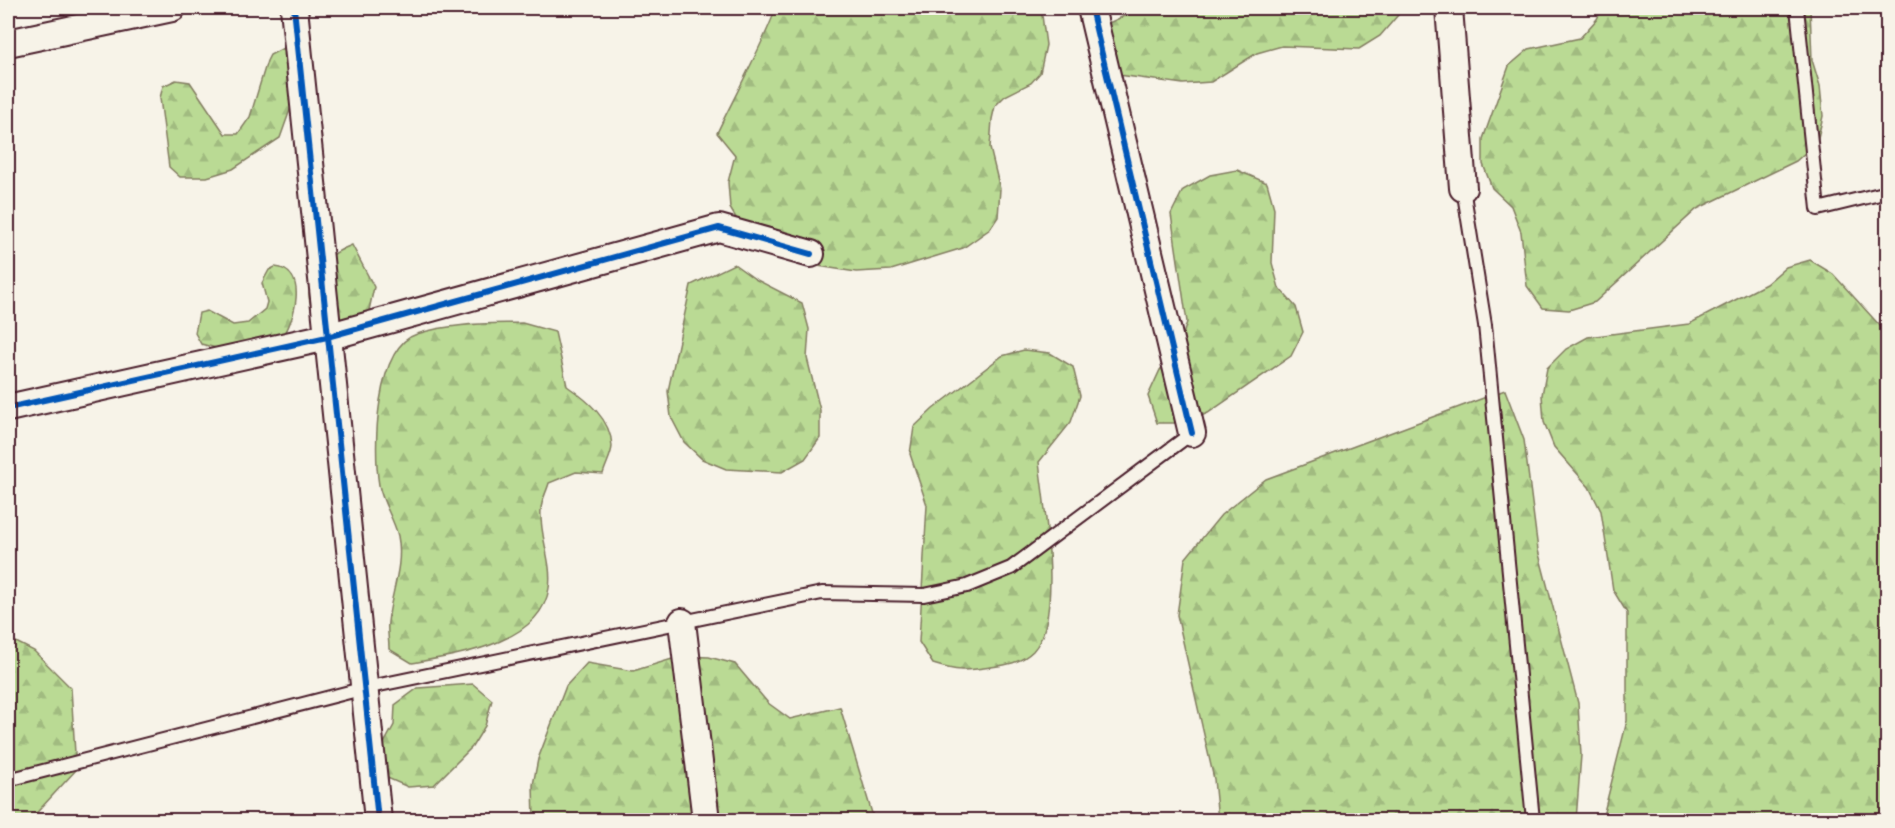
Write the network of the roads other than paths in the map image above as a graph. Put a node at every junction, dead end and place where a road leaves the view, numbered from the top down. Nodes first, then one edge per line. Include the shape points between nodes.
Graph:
1 (172, 8) edge
2 (294, 8) edge
3 (1091, 8) edge
4 (1449, 8) edge
5 (1797, 8) edge
6 (8, 43) edge
7 (1463, 188) joint
8 (1887, 192) edge
9 (811, 254) dead end
10 (327, 337) junction
11 (8, 408) edge
12 (1192, 433) joint
13 (682, 622) junction
14 (364, 688) junction
15 (8, 780) edge
16 (378, 820) edge
17 (706, 820) edge
18 (1533, 820) edge

1 - 6 street
2 - 10 street
3 - 12 street
4 - 7 street
5 - 8 lane via 1818,209
7 - 18 lane via 1485,325
9 - 10 street via 719,228
10 - 11 street
10 - 14 street
12 - 13 lane via 1011,568 967,586 924,596 822,593
13 - 14 lane
13 - 17 street
14 - 15 lane
14 - 16 street

